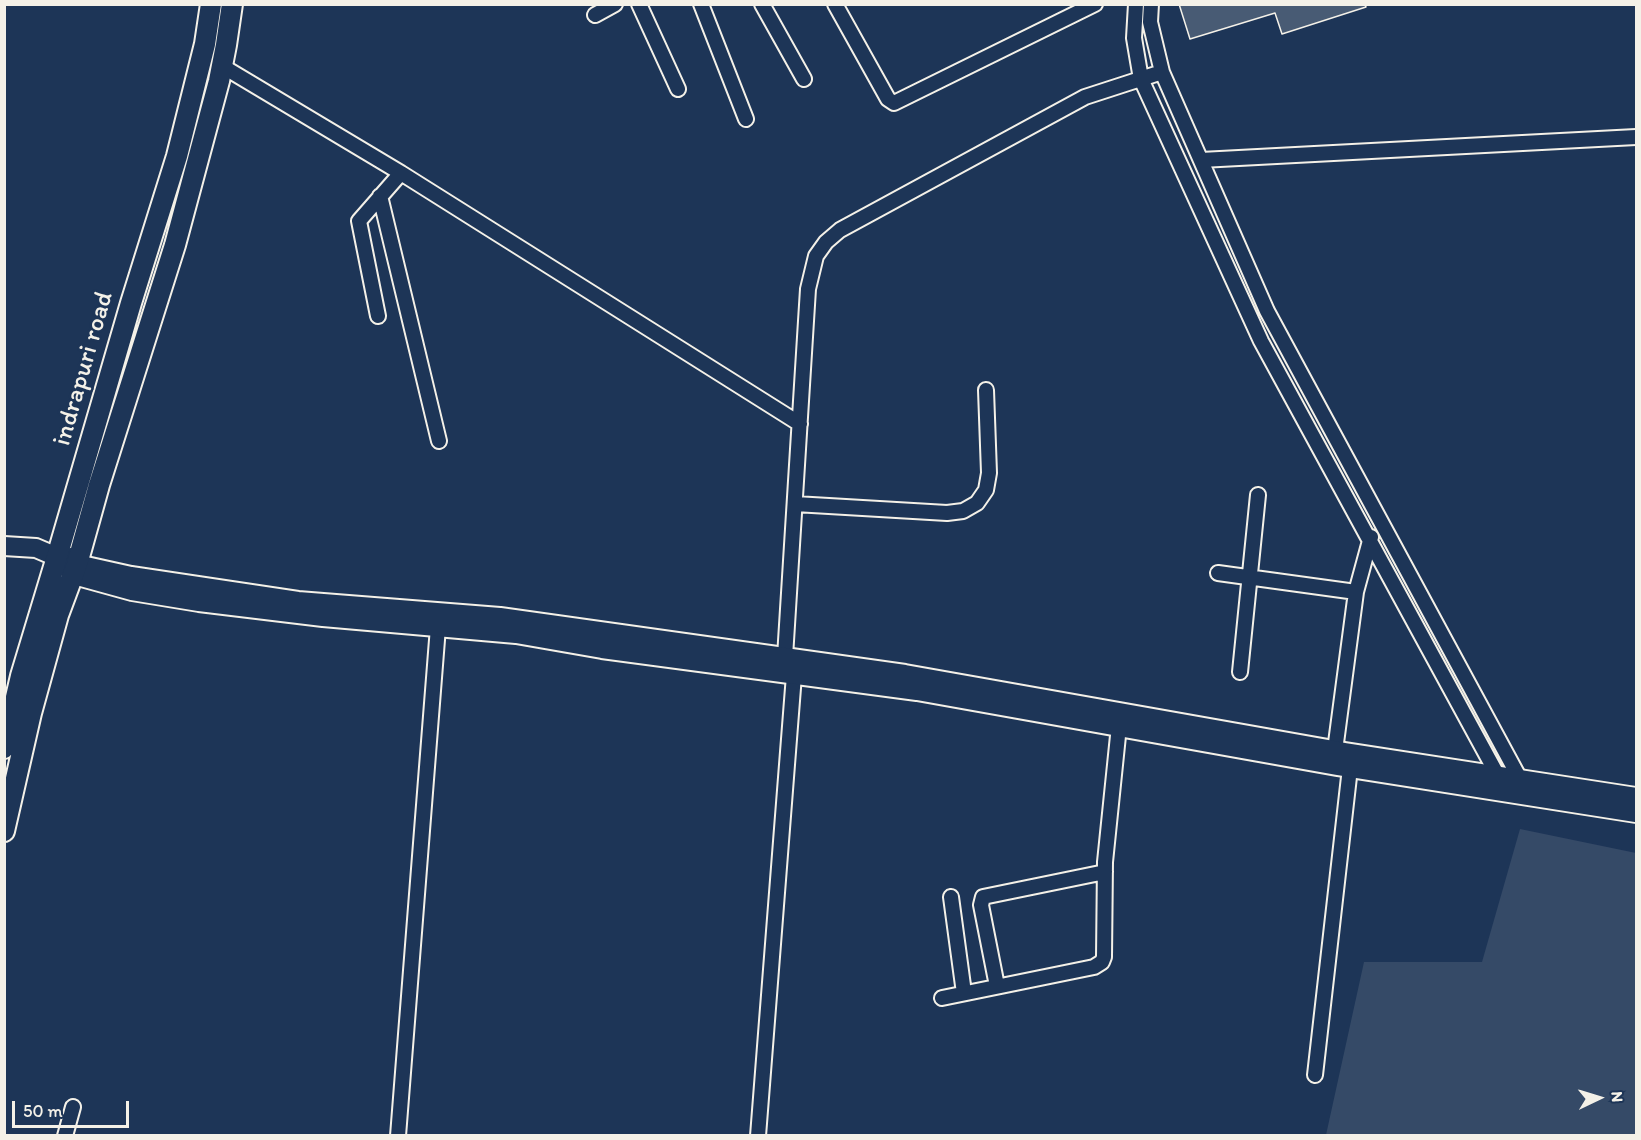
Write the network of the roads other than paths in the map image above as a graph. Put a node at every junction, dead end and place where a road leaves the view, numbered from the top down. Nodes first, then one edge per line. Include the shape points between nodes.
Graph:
1 (211, 4) edge
2 (232, 4) edge
3 (615, 4) edge
4 (639, 4) edge
5 (701, 4) edge
6 (762, 4) edge
7 (835, 4) edge
8 (1095, 4) edge
9 (1136, 4) edge
10 (1151, 4) edge
11 (595, 15) dead end
12 (222, 66) junction
13 (1162, 72) junction
14 (804, 79) dead end
15 (1141, 79) junction
16 (678, 89) dead end
17 (746, 119) dead end
18 (1636, 137) edge
19 (1201, 160) junction
20 (402, 173) junction
21 (380, 196) junction
22 (378, 316) dead end
23 (986, 390) dead end
24 (800, 424) junction
25 (439, 441) dead end
26 (1258, 495) dead end
27 (795, 504) junction
28 (1377, 512) junction
29 (4, 533) edge
30 (1370, 540) junction
31 (4, 546) edge
32 (59, 551) junction
33 (75, 569) junction
34 (1218, 573) dead end
35 (1250, 577) junction
36 (1356, 592) junction
37 (438, 627) junction
38 (785, 657) junction
39 (1240, 672) dead end
40 (794, 675) junction
41 (1001, 698) junction
42 (1119, 726) junction
43 (4, 748) edge
44 (1339, 761) junction
45 (1498, 776) junction
46 (1520, 779) junction
47 (1636, 797) edge
48 (1636, 813) edge
49 (4, 831) edge
50 (1105, 872) junction
51 (951, 897) dead end
52 (997, 986) junction
53 (964, 993) junction
54 (942, 998) dead end
55 (1315, 1075) dead end
56 (73, 1107) dead end
57 (64, 1136) edge
58 (398, 1136) edge
59 (758, 1136) edge

1 - 32 main road, indrapuri road via 177,156
2 - 12 main road, indrapuri road
3 - 11 street
4 - 16 street
5 - 17 street
6 - 14 street
7 - 8 street via 894,104
9 - 15 street via 1134,38
10 - 13 street via 1150,22
12 - 20 street
12 - 33 main road, indrapuri road via 175,245
13 - 15 street
13 - 19 street
15 - 24 street via 1085,97 840,230 826,242 816,256 808,289
15 - 30 street via 1261,341
18 - 19 street
19 - 28 street via 1275,329
20 - 21 street
20 - 24 street
21 - 22 street via 359,221
21 - 25 street
23 - 27 street via 989,473 986,490 977,503 963,511 947,513
24 - 27 street
26 - 35 street
27 - 38 street
28 - 30 street
28 - 46 street
29 - 32 street via 39,537
30 - 36 street
30 - 45 street
31 - 32 street
32 - 33 street
32 - 43 main road, indrapuri road
33 - 37 street via 132,591 200,602
33 - 38 street via 298,601 500,617
33 - 49 main road, indrapuri road via 30,713
34 - 35 street
35 - 36 street
35 - 39 street
36 - 44 street
37 - 40 street via 516,634
37 - 58 street
38 - 41 street via 904,674
40 - 41 street
40 - 59 street
41 - 42 street
41 - 44 street
42 - 44 street
42 - 50 street
44 - 45 street
44 - 48 street
44 - 55 street
45 - 46 street
46 - 47 street
50 - 52 street via 1102,962 1094,967
50 - 52 street via 983,897 981,905
51 - 53 street
52 - 53 street
53 - 54 street
56 - 57 street

